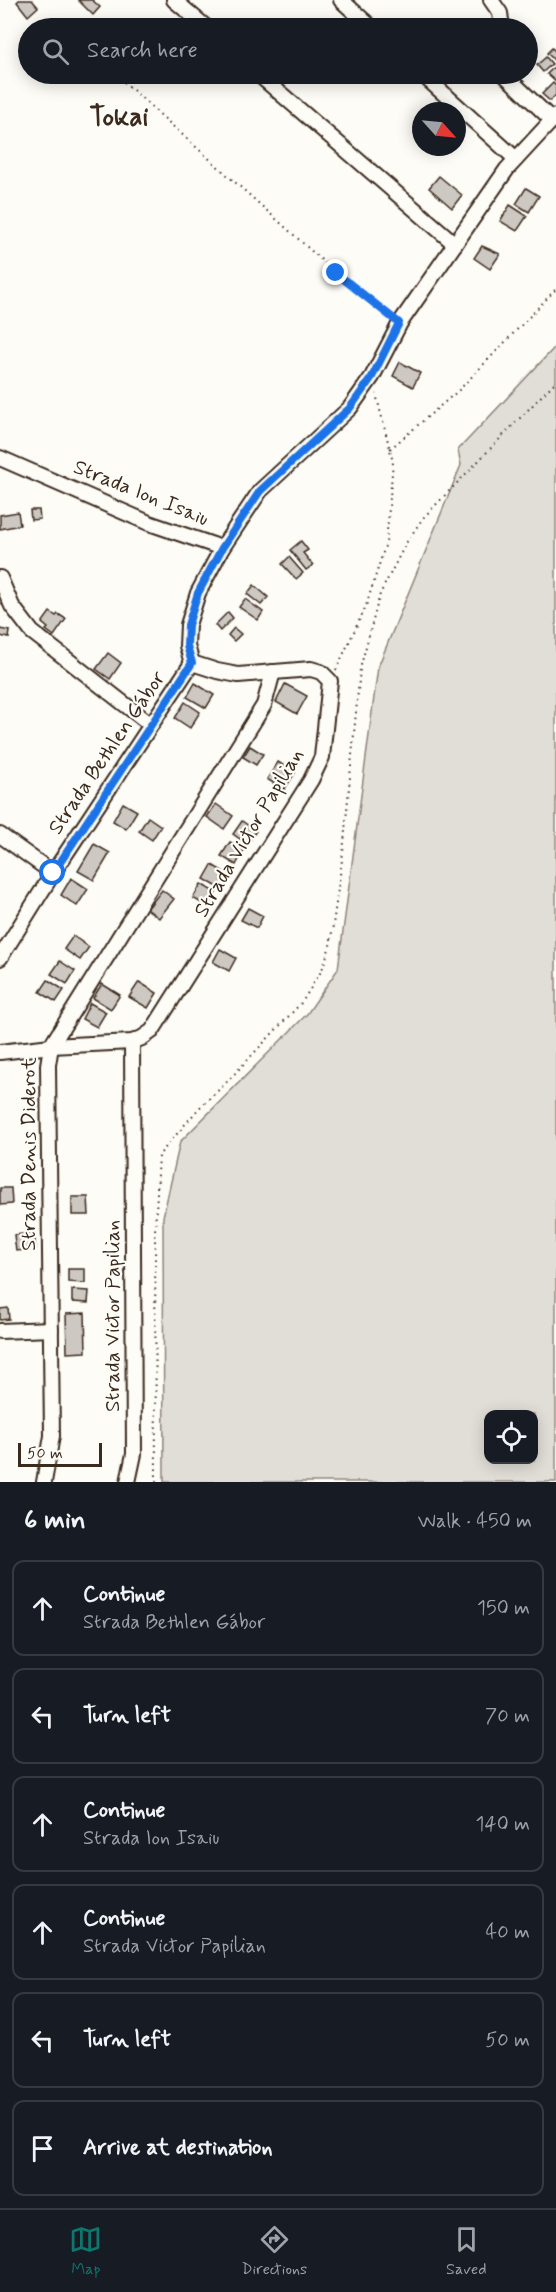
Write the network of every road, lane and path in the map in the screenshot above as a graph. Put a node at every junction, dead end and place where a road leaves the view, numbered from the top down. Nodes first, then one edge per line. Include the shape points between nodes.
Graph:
1 (174, 0) edge
2 (341, 0) edge
3 (491, 0) edge
4 (195, 18) edge
5 (361, 18) edge
6 (501, 18) edge
7 (125, 84) edge
8 (270, 84) edge
9 (433, 84) edge
10 (515, 84) edge
11 (554, 118) edge
12 (516, 159) junction
13 (455, 244) junction
14 (556, 289) edge
15 (399, 323) junction
16 (372, 377) junction
17 (556, 381) edge
18 (390, 449) junction
19 (0, 458) edge
20 (222, 548) junction
21 (0, 578) edge
22 (192, 663) junction
23 (273, 672) junction
24 (330, 681) junction
25 (150, 724) junction
26 (0, 835) edge
27 (53, 873) junction
28 (0, 958) edge
29 (132, 1042) junction
30 (51, 1046) junction
31 (0, 1052) edge
32 (51, 1329) junction
33 (0, 1331) edge
34 (44, 1482) edge
35 (128, 1482) edge
36 (156, 1482) edge

1 - 4 street
2 - 5 street
3 - 6 street
7 - 15 path via 336,273
8 - 13 street
9 - 12 street
10 - 11 street
11 - 12 street
12 - 13 street
13 - 15 street
14 - 18 path via 459,390
15 - 16 street
16 - 18 path
16 - 20 street, Strada Ion Isaiu via 350,408 260,491
17 - 36 path via 423,518 380,594 360,669 343,853 330,946 322,970 302,1002 159,1155 155,1231
18 - 24 path via 393,462 386,543 366,606
19 - 20 street, Strada Ion Isaiu via 149,523
20 - 22 street via 198,593 188,625 187,646
21 - 25 street via 12,606 32,632
22 - 23 street, Strada Bethlen Gábor via 238,675
22 - 25 street, Strada Bethlen Gábor
23 - 24 street, Strada Bethlen Gábor via 311,669
23 - 30 street, Strada Denis Diderot via 264,705
24 - 29 street, Strada Victor Papilian via 322,757 310,780 152,1031
25 - 27 street, Strada Bethlen Gábor
26 - 27 street
27 - 28 street, Strada Bethlen Gábor
29 - 30 street
29 - 35 street, Strada Victor Papilian via 134,1454
30 - 31 street
30 - 32 street, Strada Denis Diderot
32 - 33 street
32 - 34 street, Strada Denis Diderot via 52,1436

